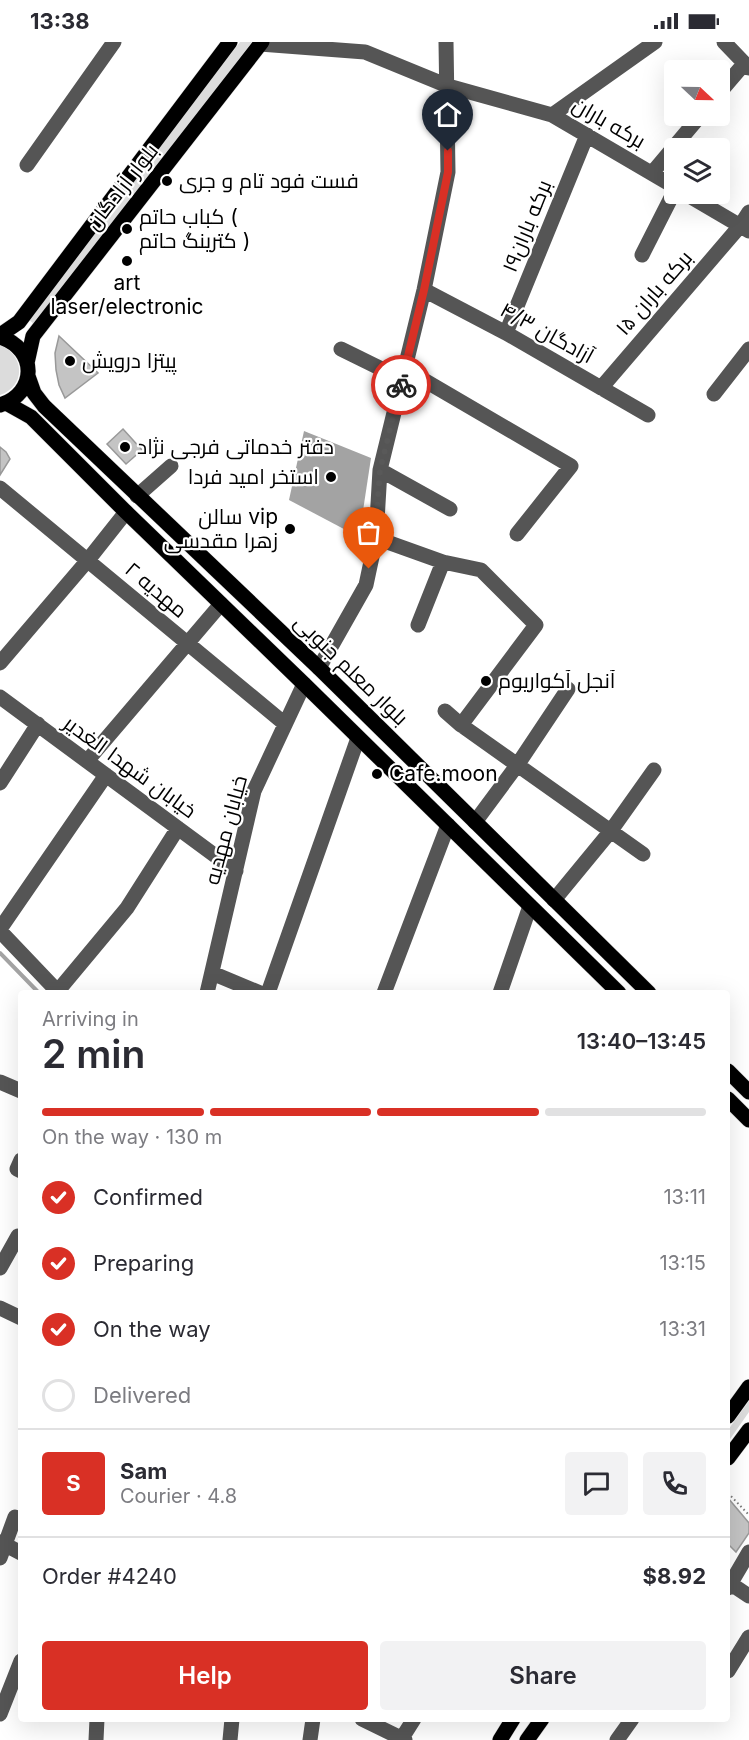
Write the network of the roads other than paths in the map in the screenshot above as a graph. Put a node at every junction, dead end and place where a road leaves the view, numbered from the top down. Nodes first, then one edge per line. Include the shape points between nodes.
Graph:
1 (114, 42) edge
2 (230, 42) edge
3 (446, 42) edge
4 (655, 42) edge
5 (724, 42) edge
6 (261, 43) edge
7 (747, 66) edge
8 (730, 82) edge
9 (448, 86) junction
10 (552, 115) junction
11 (691, 126) edge
12 (587, 135) junction
13 (27, 165) dead end
14 (652, 172) junction
15 (664, 180) edge
16 (667, 204) edge
17 (703, 204) edge
18 (749, 212) edge
19 (744, 229) edge
20 (642, 255) dead end
21 (424, 290) junction
22 (506, 333) junction
23 (0, 336) edge
24 (341, 349) dead end
25 (749, 349) edge
26 (28, 369) junction
27 (404, 374) junction
28 (601, 388) junction
29 (714, 394) dead end
30 (3, 404) edge
31 (648, 415) dead end
32 (171, 466) dead end
33 (380, 470) junction
34 (0, 488) edge
35 (138, 496) junction
36 (450, 509) dead end
37 (126, 512) junction
38 (517, 534) dead end
39 (375, 538) junction
40 (201, 557) junction
41 (88, 560) junction
42 (443, 562) junction
43 (188, 572) junction
44 (220, 604) junction
45 (418, 625) dead end
46 (188, 643) junction
47 (0, 663) edge
48 (319, 668) junction
49 (304, 684) junction
50 (568, 690) dead end
51 (0, 697) edge
52 (445, 711) dead end
53 (38, 724) junction
54 (285, 724) junction
55 (460, 725) junction
56 (358, 738) junction
57 (87, 761) junction
58 (518, 764) junction
59 (654, 770) dead end
60 (106, 775) junction
61 (0, 783) edge
62 (475, 822) junction
63 (448, 825) junction
64 (178, 828) junction
65 (610, 832) junction
66 (643, 854) dead end
67 (236, 871) junction
68 (554, 900) junction
69 (530, 906) junction
70 (0, 930) edge
71 (212, 973) junction
72 (56, 990) edge
73 (60, 990) edge
74 (208, 990) edge
75 (253, 990) edge
76 (269, 990) edge
77 (385, 990) edge
78 (501, 990) edge
79 (616, 990) edge
80 (646, 990) edge
81 (730, 1073) edge
82 (0, 1082) edge
83 (18, 1090) edge
84 (749, 1092) edge
85 (730, 1102) edge
86 (749, 1120) edge
87 (18, 1236) dead end
88 (0, 1268) edge
89 (0, 1308) edge
90 (18, 1317) edge
91 (749, 1387) edge
92 (730, 1413) edge
93 (749, 1430) edge
94 (730, 1455) edge
95 (18, 1518) edge
96 (2, 1548) edge
97 (18, 1552) edge
98 (749, 1552) edge
99 (730, 1584) edge
100 (730, 1586) edge
101 (749, 1596) edge
102 (749, 1637) edge
103 (730, 1668) edge
104 (18, 1669) edge
105 (0, 1714) edge
106 (97, 1722) edge
107 (232, 1722) edge
108 (313, 1722) edge
109 (368, 1722) edge
110 (412, 1722) edge
111 (511, 1722) edge
112 (540, 1722) edge
113 (630, 1722) edge
114 (403, 1739) edge
115 (96, 1740) edge
116 (230, 1740) edge
117 (310, 1740) edge
118 (500, 1740) edge
119 (528, 1740) edge
120 (617, 1740) edge

1 - 13 street
2 - 23 main road, بلوار آزادگان via 19,322
3 - 9 street
4 - 10 street
5 - 7 street
6 - 9 street, برکه باران via 365,52
6 - 26 main road, بلوار آزادگان via 33,336
7 - 8 street
9 - 10 street, برکه باران
9 - 21 street via 448,172
10 - 12 street, برکه باران
11 - 14 street
12 - 14 street, برکه باران
12 - 22 street, برکه باران۱۹
14 - 15 street, برکه باران
16 - 20 street
17 - 19 street
18 - 19 street, برکه باران ۱۵
19 - 28 street, برکه باران ۱۵
21 - 22 street, آزادگان ۴/۳
21 - 27 street
22 - 28 street, آزادگان ۴/۳
23 - 26 main road, بلوار معلم جنوبی via 18,346
24 - 27 street
25 - 29 street
26 - 30 main road, بلوار آزادگان via 25,387
26 - 35 main road, بلوار معلم جنوبی via 34,393 44,406
27 - 33 street
27 - 38 street via 571,466
28 - 31 street, آزادگان ۴/۳
30 - 37 main road, بلوار معلم جنوبی via 31,417
32 - 35 street
33 - 36 street
33 - 39 street
34 - 41 street, مهدیه ۲
35 - 40 main road, بلوار معلم جنوبی
37 - 41 street
37 - 43 main road, بلوار معلم جنوبی
39 - 42 street
39 - 48 street via 366,585
40 - 43 main road
40 - 48 main road, بلوار معلم جنوبی
41 - 46 street, مهدیه ۲
41 - 47 street
42 - 45 street
42 - 55 street via 481,570 536,625
43 - 44 main road, بلوار معلم جنوبی
44 - 46 street
44 - 49 main road, بلوار معلم جنوبی
46 - 54 street, مهدیه ۲
46 - 57 street
48 - 62 main road, بلوار معلم جنوبی
49 - 54 street, خیابان مهدیه
49 - 56 main road, بلوار معلم جنوبی
50 - 58 street
51 - 53 street, خیابان شهدا الغدیر
52 - 55 street
53 - 57 street, خیابان شهدا الغدیر
53 - 61 street
54 - 67 street, خیابان مهدیه via 254,791
55 - 58 street
56 - 63 main road, بلوار معلم جنوبی
56 - 76 street
57 - 60 street, خیابان شهدا الغدیر
58 - 62 street
58 - 65 street
59 - 65 street
60 - 64 street, خیابان شهدا الغدیر
60 - 70 street
62 - 68 main road, بلوار معلم جنوبی
63 - 69 main road, بلوار معلم جنوبی
63 - 77 street
64 - 67 street, خیابان شهدا الغدیر
64 - 73 street via 127,908
65 - 66 street
65 - 68 street
67 - 71 street, خیابان مهدیه
68 - 80 main road, بلوار معلم جنوبی
69 - 78 street
69 - 79 main road, بلوار معلم جنوبی
70 - 72 street
71 - 74 street, خیابان مهدیه
71 - 75 street
81 - 84 main road
82 - 83 street
85 - 86 main road
87 - 88 street
89 - 90 street
91 - 92 main road
93 - 94 main road
95 - 96 street via 15,1517
96 - 97 street
98 - 99 street
100 - 101 street
102 - 103 street
104 - 105 street
106 - 115 street
107 - 116 street
108 - 117 street
109 - 114 street
110 - 114 street
111 - 118 main road
112 - 119 main road
113 - 120 street

